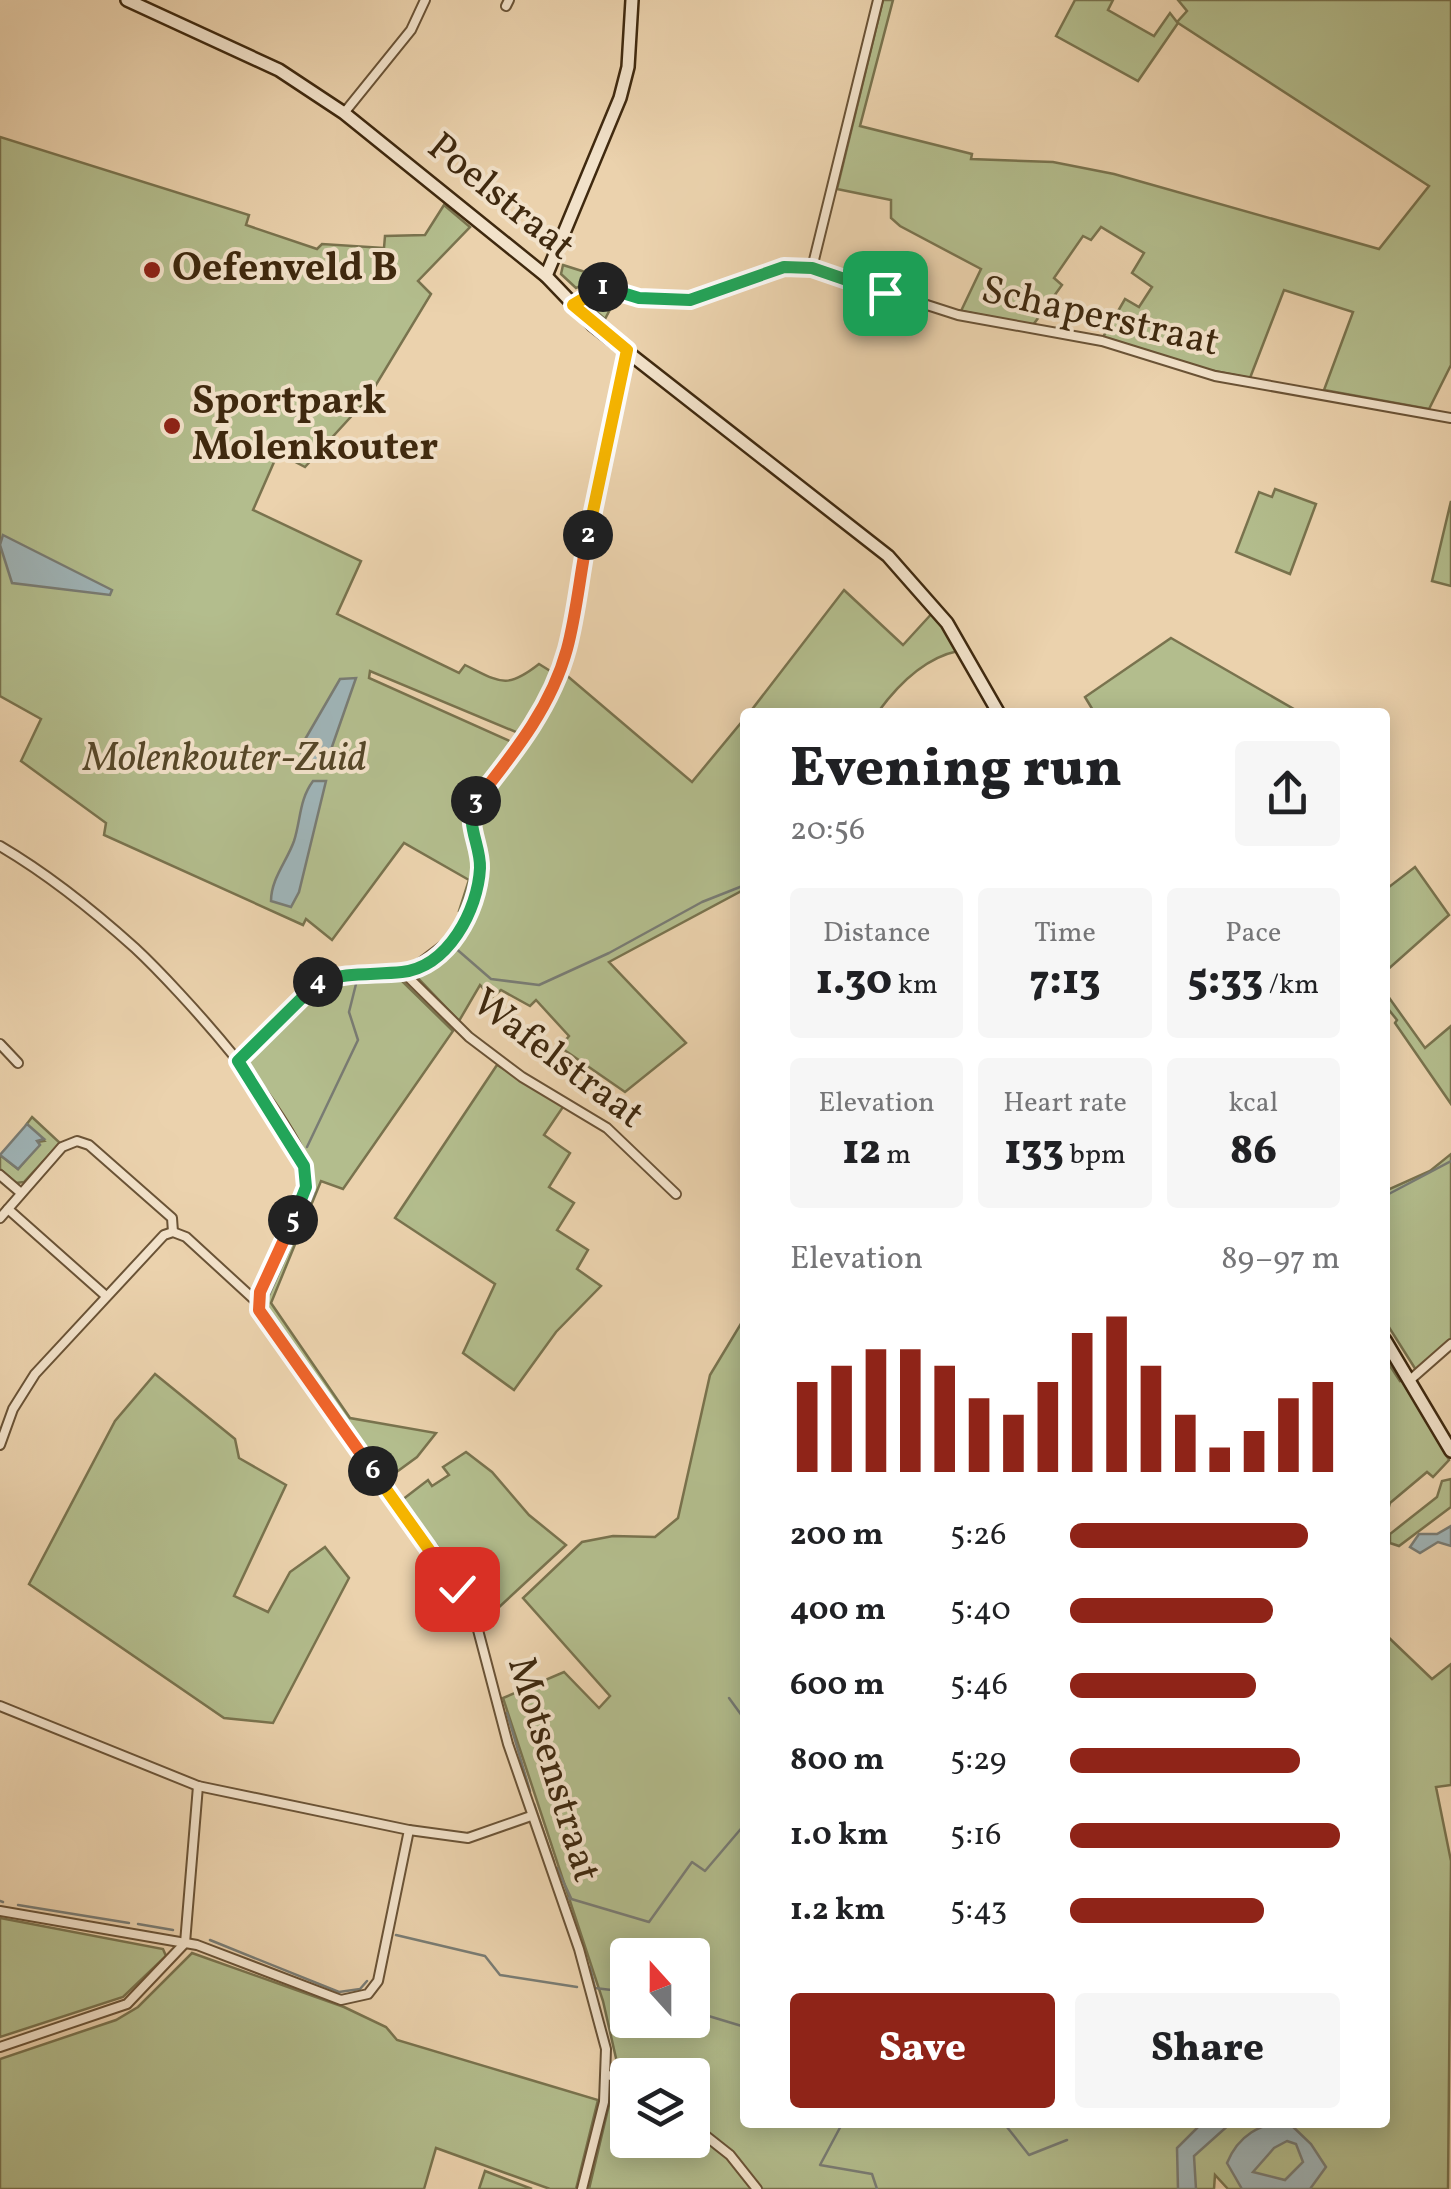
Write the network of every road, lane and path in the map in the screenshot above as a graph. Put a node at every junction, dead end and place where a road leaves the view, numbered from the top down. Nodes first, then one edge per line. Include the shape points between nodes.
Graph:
1 (127, 0) edge
2 (632, 0) edge
3 (878, 0) edge
4 (420, 2) edge
5 (344, 113) junction
6 (812, 268) junction
7 (546, 276) junction
8 (573, 305) junction
9 (627, 350) junction
10 (1451, 418) edge
11 (996, 708) edge
12 (0, 846) edge
13 (403, 972) junction
14 (0, 1044) edge
15 (238, 1061) junction
16 (18, 1063) dead end
17 (0, 1174) edge
18 (21, 1193) junction
19 (676, 1194) dead end
20 (8, 1209) junction
21 (0, 1218) edge
22 (173, 1232) junction
23 (106, 1296) junction
24 (258, 1303) junction
25 (1451, 1344) edge
26 (1390, 1348) edge
27 (1410, 1380) junction
28 (0, 1445) edge
29 (1451, 1451) edge
30 (0, 1706) edge
31 (198, 1786) junction
32 (532, 1816) junction
33 (409, 1830) junction
34 (0, 1911) edge
35 (186, 1943) junction
36 (0, 2048) edge
37 (608, 2075) joint
38 (710, 2140) edge
39 (582, 2189) edge
40 (756, 2189) edge

1 - 5 street, Poelstraat via 279,70
2 - 7 street via 620,98
3 - 6 street
4 - 5 street via 411,30
5 - 7 street, Poelstraat
6 - 8 street, Schaperstraat via 784,267 690,300 639,298 601,287
6 - 10 street, Schaperstraat via 958,315 1102,341 1214,376
7 - 8 street, Poelstraat
8 - 9 street, Poelstraat
9 - 11 street, Poelstraat via 901,569 946,623
9 - 13 street, Wafelstraat via 567,649 553,688 472,810 480,866 466,922 433,956
12 - 15 street via 135,948
13 - 15 street via 314,983
13 - 19 street, Wafelstraat via 490,1055 595,1119
14 - 16 street
15 - 24 street via 289,1137 306,1176 304,1197
17 - 18 street
18 - 20 street
18 - 22 street, Motsenstraat via 62,1146 83,1142 172,1218
20 - 21 street
20 - 23 street
22 - 23 street via 157,1240
22 - 24 street, Motsenstraat
23 - 28 street via 26,1386
24 - 32 street, Motsenstraat via 264,1322 466,1606
25 - 27 street
26 - 27 street
27 - 29 street
30 - 31 street
31 - 33 street
31 - 35 street
32 - 33 street via 458,1839
32 - 37 street, Motsenstraat via 594,1999
33 - 35 street via 382,1964 368,1994 350,2001 324,1996
34 - 35 street
35 - 36 street via 126,2004
37 - 39 street, Motsenstraat
38 - 40 street

